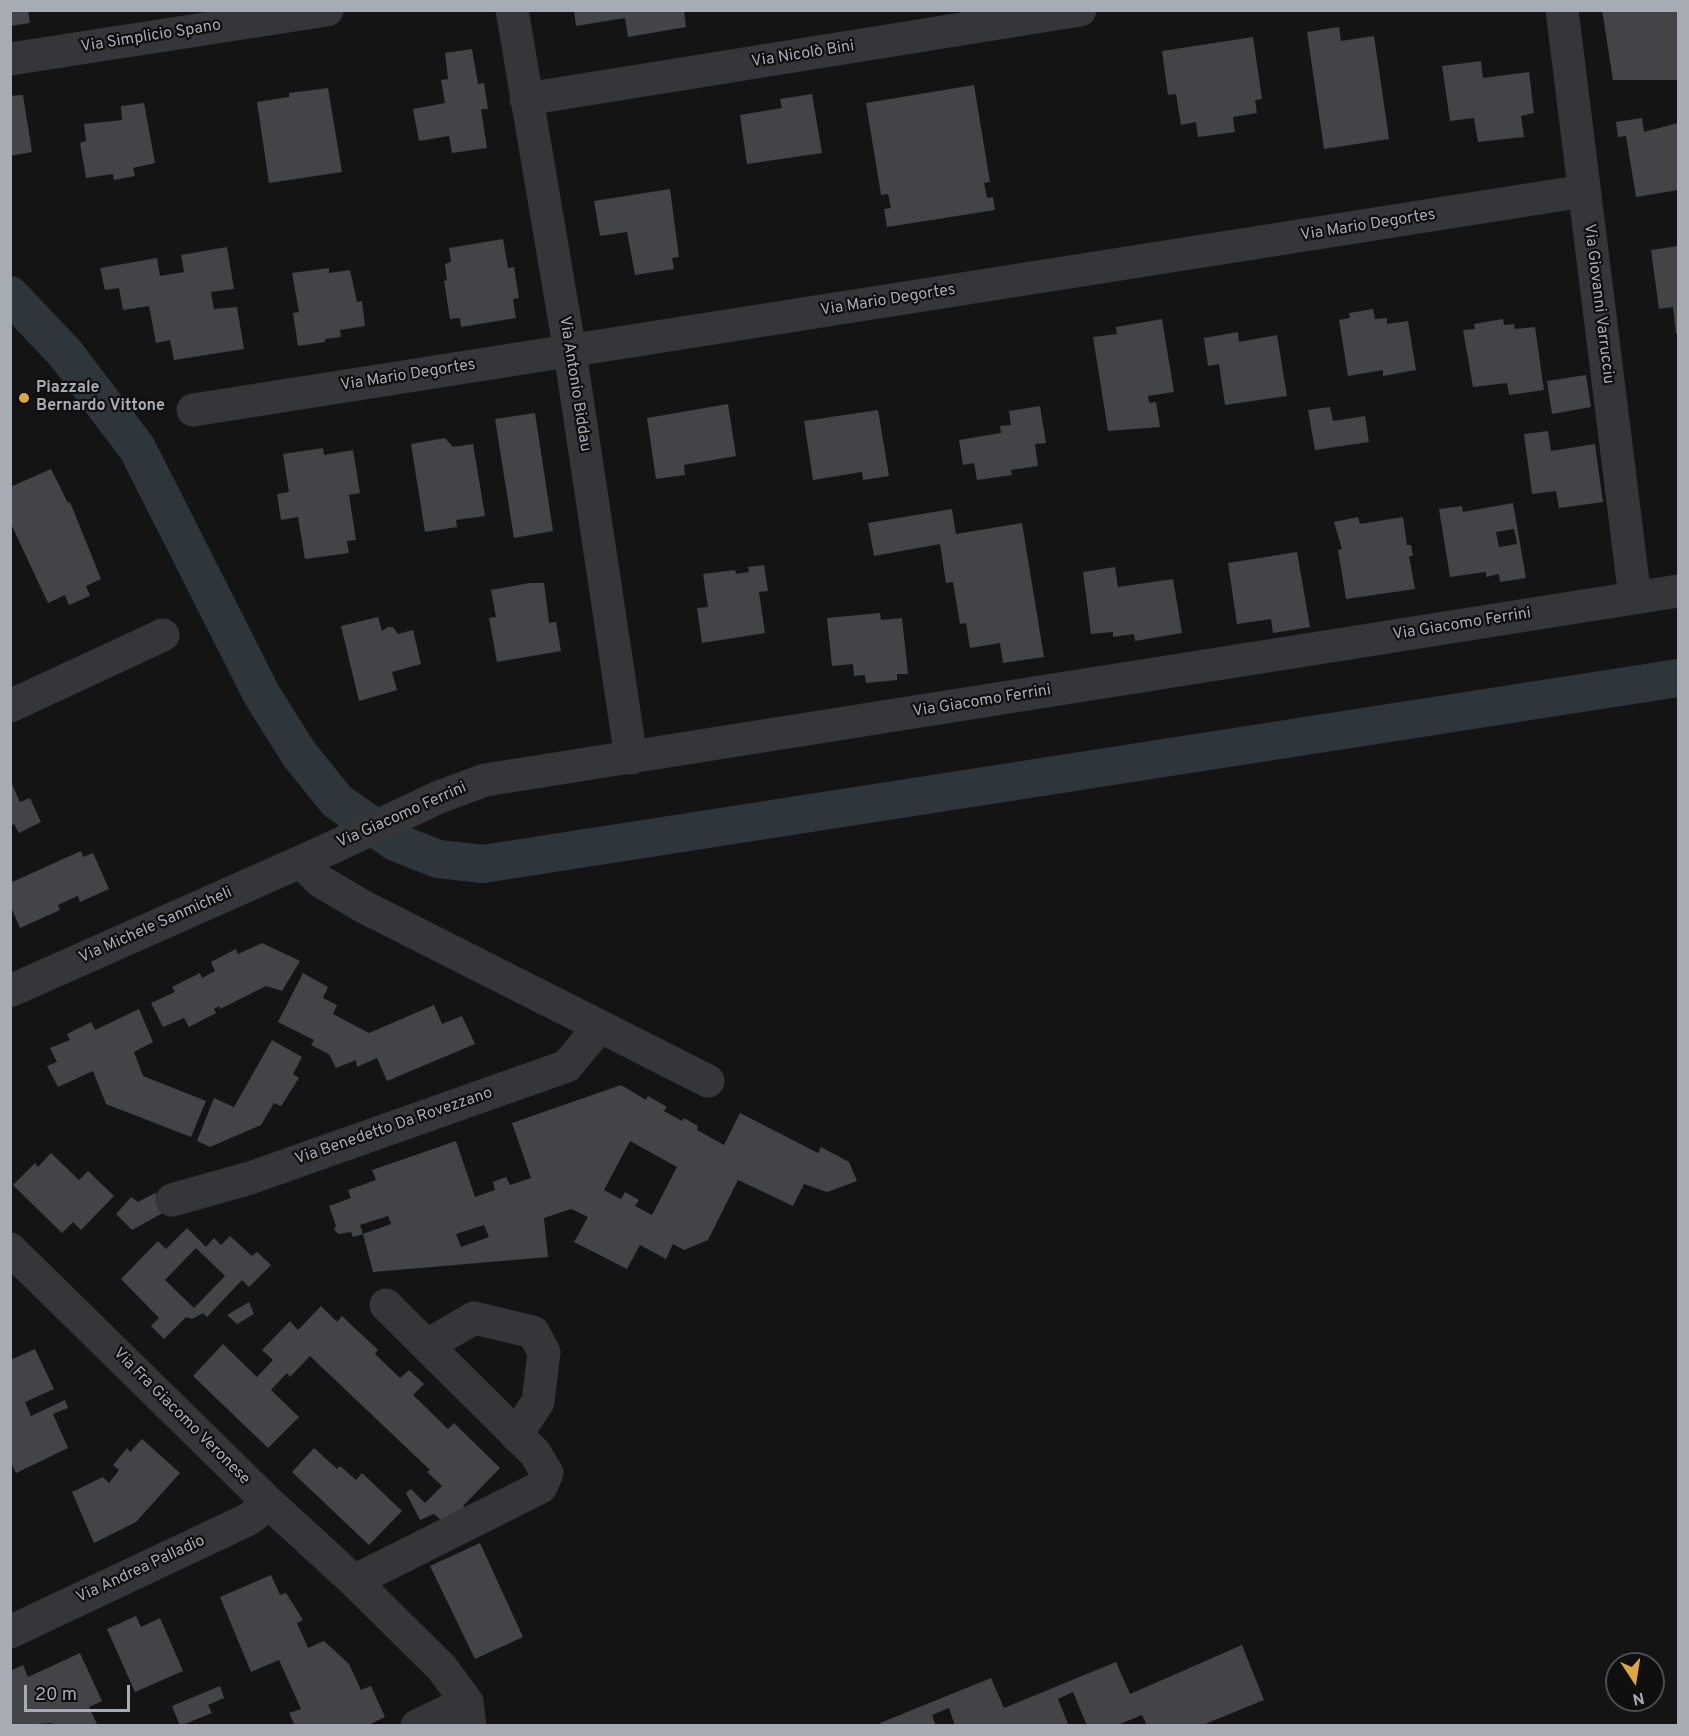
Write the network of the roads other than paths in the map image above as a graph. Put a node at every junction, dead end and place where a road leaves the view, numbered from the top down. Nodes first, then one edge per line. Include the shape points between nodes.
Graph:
1 (327, 10) edge
2 (512, 10) edge
3 (1080, 10) edge
4 (1562, 10) edge
5 (10, 59) edge
6 (526, 99) junction
7 (1584, 191) junction
8 (570, 352) junction
9 (193, 410) dead end
10 (1678, 591) edge
11 (1635, 598) junction
12 (163, 635) dead end
13 (10, 706) edge
14 (631, 758) junction
15 (314, 856) junction
16 (10, 991) edge
17 (599, 1028) junction
18 (708, 1081) dead end
19 (172, 1200) dead end
20 (10, 1249) edge
21 (386, 1305) dead end
22 (428, 1345) junction
23 (516, 1436) junction
24 (269, 1503) junction
25 (354, 1581) junction
26 (10, 1632) edge
27 (468, 1714) edge
28 (417, 1725) edge

1 - 5 street, Via Simplicio Spano
2 - 6 street, Via Antonio Biddau
3 - 6 street, Via Nicolò Bini
4 - 7 street, Via Giovanni Varrucciu
6 - 8 street, Via Antonio Biddau
7 - 8 street, Via Mario Degortes
7 - 11 street, Via Giovanni Varrucciu
8 - 9 street, Via Mario Degortes
8 - 14 street, Via Antonio Biddau
10 - 11 street, Via Giacomo Ferrini
11 - 14 street, Via Giacomo Ferrini
12 - 13 street
14 - 15 street, Via Giacomo Ferrini via 484,780
15 - 16 street, Via Michele Sanmicheli
15 - 17 street via 320,881
17 - 18 street
17 - 19 street, Via Benedetto Da Rovezzano via 567,1066 250,1178
20 - 24 street, Via Fra Giacomo Veronese
21 - 22 street
22 - 23 street
22 - 23 street via 474,1318 533,1332 544,1352 538,1402
23 - 25 street via 535,1453 547,1473 541,1487
24 - 25 street, Via Fra Giacomo Veronese
24 - 26 street, Via Andrea Palladio via 249,1519
25 - 27 street, Via Fra Giacomo Veronese via 442,1668
27 - 28 street

